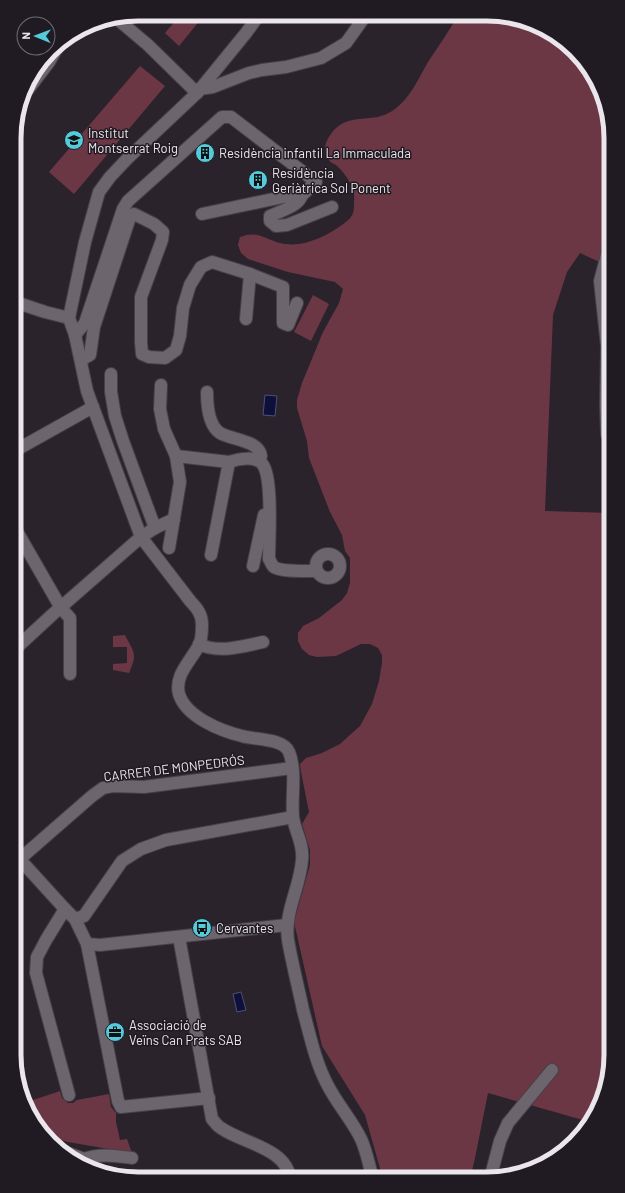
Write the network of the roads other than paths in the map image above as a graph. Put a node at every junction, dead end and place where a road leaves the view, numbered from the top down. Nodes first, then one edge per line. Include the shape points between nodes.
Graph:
1 (254, 21) edge
2 (362, 21) edge
3 (121, 22) edge
4 (223, 63) junction
5 (241, 75) junction
6 (198, 91) junction
7 (302, 195) junction
8 (332, 207) dead end
9 (202, 214) dead end
10 (604, 266) edge
11 (250, 274) junction
12 (297, 303) dead end
13 (21, 304) edge
14 (69, 318) junction
15 (604, 318) edge
16 (246, 319) dead end
17 (75, 334) junction
18 (80, 360) junction
19 (111, 374) dead end
20 (161, 385) dead end
21 (207, 392) dead end
22 (93, 407) junction
23 (21, 447) edge
24 (176, 456) junction
25 (256, 460) junction
26 (229, 462) junction
27 (269, 513) junction
28 (174, 519) junction
29 (155, 528) junction
30 (141, 537) junction
31 (21, 538) edge
32 (169, 548) dead end
33 (211, 555) dead end
34 (252, 566) dead end
35 (316, 571) junction
36 (61, 608) junction
37 (263, 642) dead end
38 (21, 644) edge
39 (200, 644) junction
40 (70, 674) dead end
41 (292, 768) junction
42 (294, 817) junction
43 (21, 855) edge
44 (21, 864) edge
45 (64, 909) junction
46 (75, 919) junction
47 (287, 925) junction
48 (179, 937) junction
49 (87, 944) junction
50 (552, 1070) dead end
51 (69, 1095) dead end
52 (209, 1098) junction
53 (132, 1158) dead end
54 (88, 1161) edge
55 (289, 1172) edge
56 (371, 1172) edge
57 (492, 1172) edge

1 - 4 street
2 - 5 street via 346,43 321,58
3 - 6 street
4 - 5 street via 225,73
4 - 6 street
5 - 6 street
6 - 14 street via 127,159 99,192 86,235
7 - 8 street via 295,204 270,216 270,222 276,226 287,225
7 - 9 street
7 - 17 street via 316,182 230,117 222,117 128,201 123,209 85,323
10 - 15 street via 600,281
11 - 12 street via 283,287 283,323 288,325
11 - 16 street
11 - 18 street via 212,262 201,267 190,285 183,308 176,350 165,358 142,354 141,297 163,232 154,224 134,214 130,217 94,327 90,355
13 - 14 street
14 - 17 street
17 - 18 street
18 - 22 street
19 - 29 street via 115,416
20 - 24 street via 160,408 164,429
21 - 25 street via 210,420 219,432 256,446 261,451 261,456
22 - 23 street
22 - 30 street
24 - 26 street
24 - 28 street via 180,482
25 - 26 street via 237,459
25 - 27 street via 263,464 267,474
26 - 33 street
27 - 34 street via 264,515
27 - 35 street via 269,559 273,566 276,569 298,572
28 - 29 street
28 - 32 street
29 - 30 street
30 - 36 street
30 - 39 street via 199,610 202,620
31 - 36 street
35 - 35 street via 317,560 329,550 340,563 339,571 334,577 326,578
36 - 38 street
36 - 40 street via 70,618
37 - 39 street via 232,649 205,647
39 - 41 street via 178,683 182,701 198,718 208,723 240,736 278,743 289,753
41 - 42 street
41 - 43 street, CARRER DE MONPEDRÓS via 144,787 103,788
42 - 46 street via 166,840 141,849 122,861 84,916
42 - 47 street via 302,848 302,860
44 - 45 street
45 - 46 street
45 - 51 street via 37,957 36,973
46 - 49 street
47 - 48 street
47 - 56 street via 291,956 313,1049 327,1085 361,1139
48 - 49 street
48 - 52 street
49 - 52 street via 121,1107
50 - 57 street via 508,1123
52 - 55 street via 212,1119 220,1128 272,1153 282,1161
53 - 54 street via 94,1155

